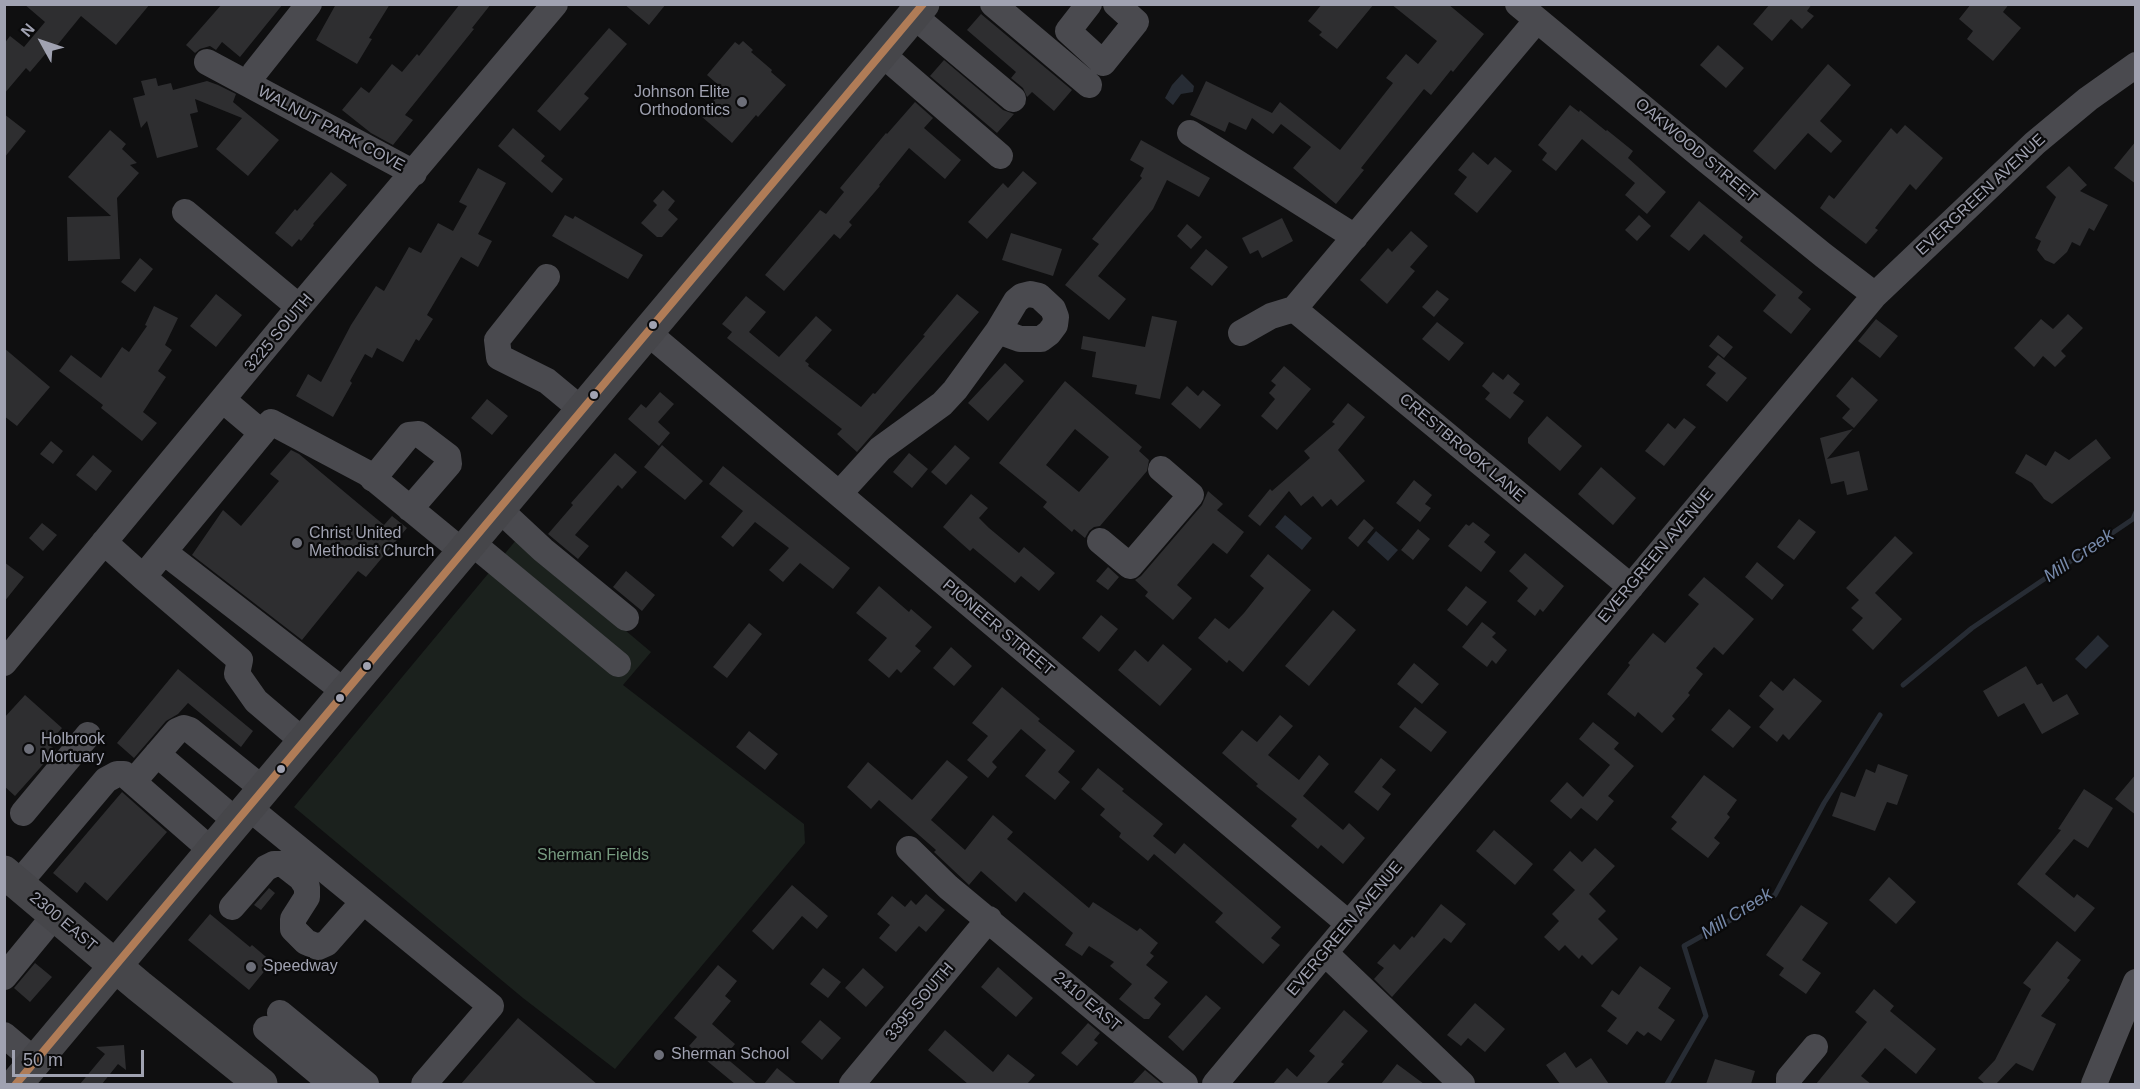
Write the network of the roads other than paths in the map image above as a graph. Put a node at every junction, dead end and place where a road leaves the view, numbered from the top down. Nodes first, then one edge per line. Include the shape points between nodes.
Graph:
1 (309, 4) edge
2 (555, 4) edge
3 (993, 4) edge
4 (1089, 4) edge
5 (1116, 4) edge
6 (918, 10) edge
7 (1527, 12) edge
8 (882, 54) junction
9 (207, 62) dead end
10 (2136, 65) edge
11 (249, 84) junction
12 (1089, 85) dead end
13 (1013, 99) dead end
14 (1190, 133) dead end
15 (1000, 156) dead end
16 (414, 173) junction
17 (185, 212) dead end
18 (1355, 237) junction
19 (547, 277) dead end
20 (1875, 295) junction
21 (299, 307) junction
22 (1294, 309) junction
23 (998, 331) dead end
24 (647, 332) junction
25 (1241, 333) dead end
26 (223, 400) junction
27 (582, 410) junction
28 (262, 434) junction
29 (1161, 469) dead end
30 (373, 479) junction
31 (839, 494) junction
32 (410, 509) junction
33 (499, 509) junction
34 (1100, 541) dead end
35 (104, 542) junction
36 (467, 547) junction
37 (164, 552) junction
38 (143, 577) junction
39 (1630, 587) junction
40 (626, 618) dead end
41 (4, 663) edge
42 (618, 664) dead end
43 (345, 692) junction
44 (88, 735) dead end
45 (303, 741) junction
46 (157, 754) junction
47 (133, 782) junction
48 (249, 806) junction
49 (24, 813) dead end
50 (909, 849) dead end
51 (211, 850) junction
52 (11, 878) edge
53 (363, 902) junction
54 (232, 907) dead end
55 (55, 915) junction
56 (989, 920) junction
57 (1349, 924) junction
58 (1324, 953) junction
59 (115, 966) junction
60 (4, 977) edge
61 (2136, 982) edge
62 (2127, 1029) edge
63 (4, 1035) edge
64 (1815, 1047) dead end
65 (26, 1073) edge
66 (248, 1080) edge
67 (332, 1084) edge
68 (366, 1084) edge
69 (424, 1084) edge
70 (852, 1084) edge
71 (1185, 1084) edge
72 (1215, 1084) edge
73 (1461, 1084) edge
74 (1789, 1084) edge
75 (2094, 1084) edge

1 - 11 street, WALNUT PARK COVE
2 - 16 street, 3225 SOUTH
3 - 12 street
4 - 5 street via 1068,31 1103,63 1136,22
6 - 8 main road
6 - 13 street
7 - 18 street
7 - 20 street, OAKWOOD STREET
8 - 15 street
8 - 24 main road
9 - 11 street, WALNUT PARK COVE
10 - 20 street, EVERGREEN AVENUE via 2035,143
11 - 16 street, WALNUT PARK COVE
14 - 18 street
16 - 21 street, 3225 SOUTH
17 - 21 street
18 - 22 street
19 - 27 street via 497,340 499,357 547,381
20 - 39 street, EVERGREEN AVENUE
21 - 26 street, 3225 SOUTH
22 - 25 street via 1270,316
22 - 39 street, CRESTBROOK LANE
23 - 31 street via 942,404 880,449
24 - 27 main road
24 - 31 street, PIONEER STREET
26 - 28 street
26 - 35 street, 3225 SOUTH
27 - 33 main road
28 - 30 street via 271,423
28 - 37 street
29 - 34 street via 1191,495 1176,513 1130,566
30 - 32 street
30 - 32 street via 409,435 418,434 448,456 449,464
31 - 57 street, PIONEER STREET
32 - 36 street
33 - 36 main road
33 - 40 street
35 - 38 street
35 - 41 street, 3225 SOUTH
36 - 42 street
36 - 43 main road
37 - 38 street
37 - 43 street
38 - 45 street via 240,660 237,674 256,701
39 - 57 street, EVERGREEN AVENUE
43 - 45 main road
44 - 49 street
45 - 48 main road
46 - 47 street
46 - 48 street
46 - 48 street via 177,731 190,730
47 - 51 street
47 - 52 street via 124,774 106,780
48 - 51 main road
48 - 53 street
50 - 56 street, 2410 EAST
51 - 59 main road
52 - 55 main road, 2300 EAST
53 - 54 street via 327,943 318,946 306,942 293,929 292,921 306,897 307,887 283,864 266,868
53 - 69 street via 491,1006
55 - 59 main road, 2300 EAST
55 - 60 street
56 - 70 street, 3395 SOUTH
56 - 71 street, 2410 EAST
57 - 58 street, EVERGREEN AVENUE
58 - 72 street, EVERGREEN AVENUE
58 - 73 street
59 - 65 main road
59 - 66 main road, 2300 EAST
61 - 62 street
62 - 75 street
63 - 65 street
64 - 74 street via 1789,1078
67 - 68 street via 273,1021

